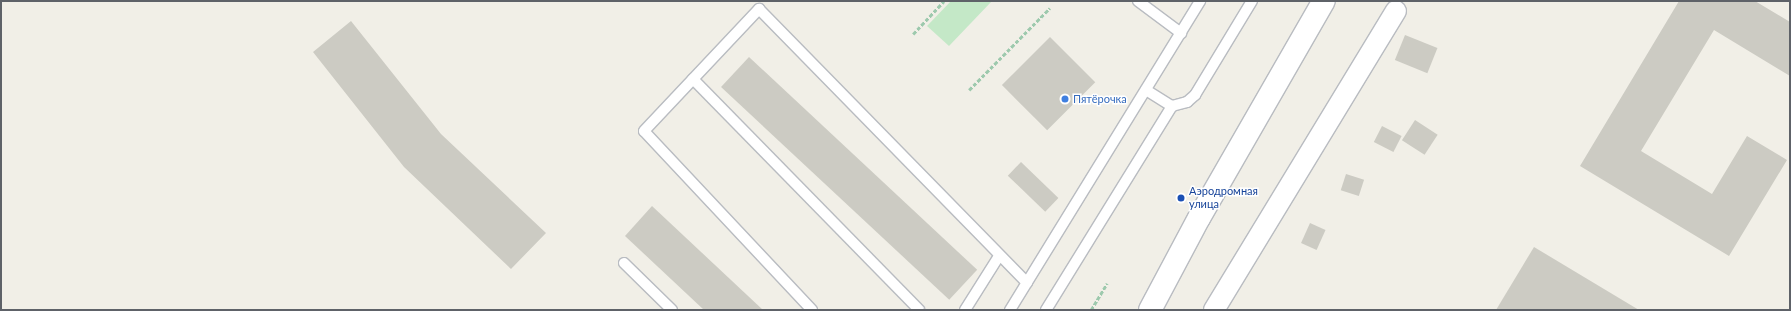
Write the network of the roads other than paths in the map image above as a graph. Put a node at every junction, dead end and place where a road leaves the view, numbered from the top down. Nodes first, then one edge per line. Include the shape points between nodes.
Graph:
1 (1138, 1) edge
2 (1200, 1) edge
3 (1252, 1) edge
4 (1324, 1) edge
5 (1399, 6) edge
6 (1181, 33) junction
7 (693, 79) junction
8 (1146, 90) junction
9 (1172, 106) junction
10 (999, 256) junction
11 (624, 263) dead end
12 (1027, 283) junction
13 (672, 310) edge
14 (812, 310) edge
15 (919, 310) edge
16 (965, 310) edge
17 (1010, 310) edge
18 (1046, 310) edge
19 (1150, 310) edge
20 (1214, 310) edge

1 - 6 lane
2 - 6 lane
3 - 9 lane via 1194,95 1187,102
4 - 19 street via 1199,218
5 - 20 street
6 - 8 lane
7 - 10 lane via 759,9
7 - 14 lane via 644,131
7 - 15 lane
8 - 9 lane
8 - 12 lane
9 - 18 lane
10 - 12 lane
10 - 16 lane
11 - 13 lane
12 - 17 lane

